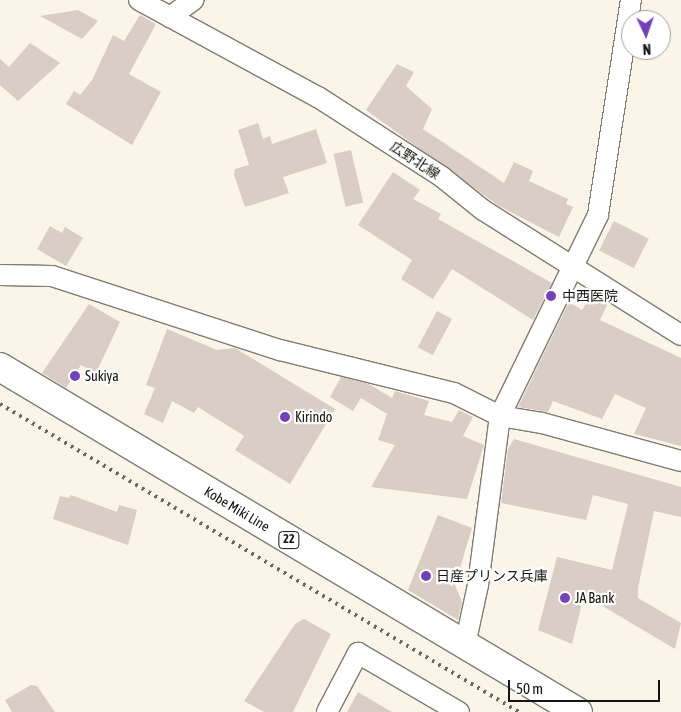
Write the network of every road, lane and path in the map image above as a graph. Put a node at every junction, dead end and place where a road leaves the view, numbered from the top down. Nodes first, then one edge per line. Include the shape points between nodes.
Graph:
1 (139, 0) edge
2 (193, 0) edge
3 (631, 0) edge
4 (170, 17) junction
5 (574, 267) junction
6 (0, 275) edge
7 (681, 335) edge
8 (0, 367) edge
9 (500, 416) junction
10 (681, 461) edge
11 (465, 645) junction
12 (327, 712) edge
13 (459, 712) edge
14 (578, 712) edge

1 - 4 street, 広野北線
2 - 4 street
3 - 5 street via 598,215
4 - 5 street, 広野北線 via 318,97
5 - 7 street, 広野北線
5 - 9 street
6 - 9 street via 52,276 280,350 454,393
8 - 11 main road, Kobe Miki Line / 22
9 - 10 street via 542,423
9 - 11 street via 478,584
11 - 14 main road, Kobe Miki Line / 22
12 - 13 street via 358,653

